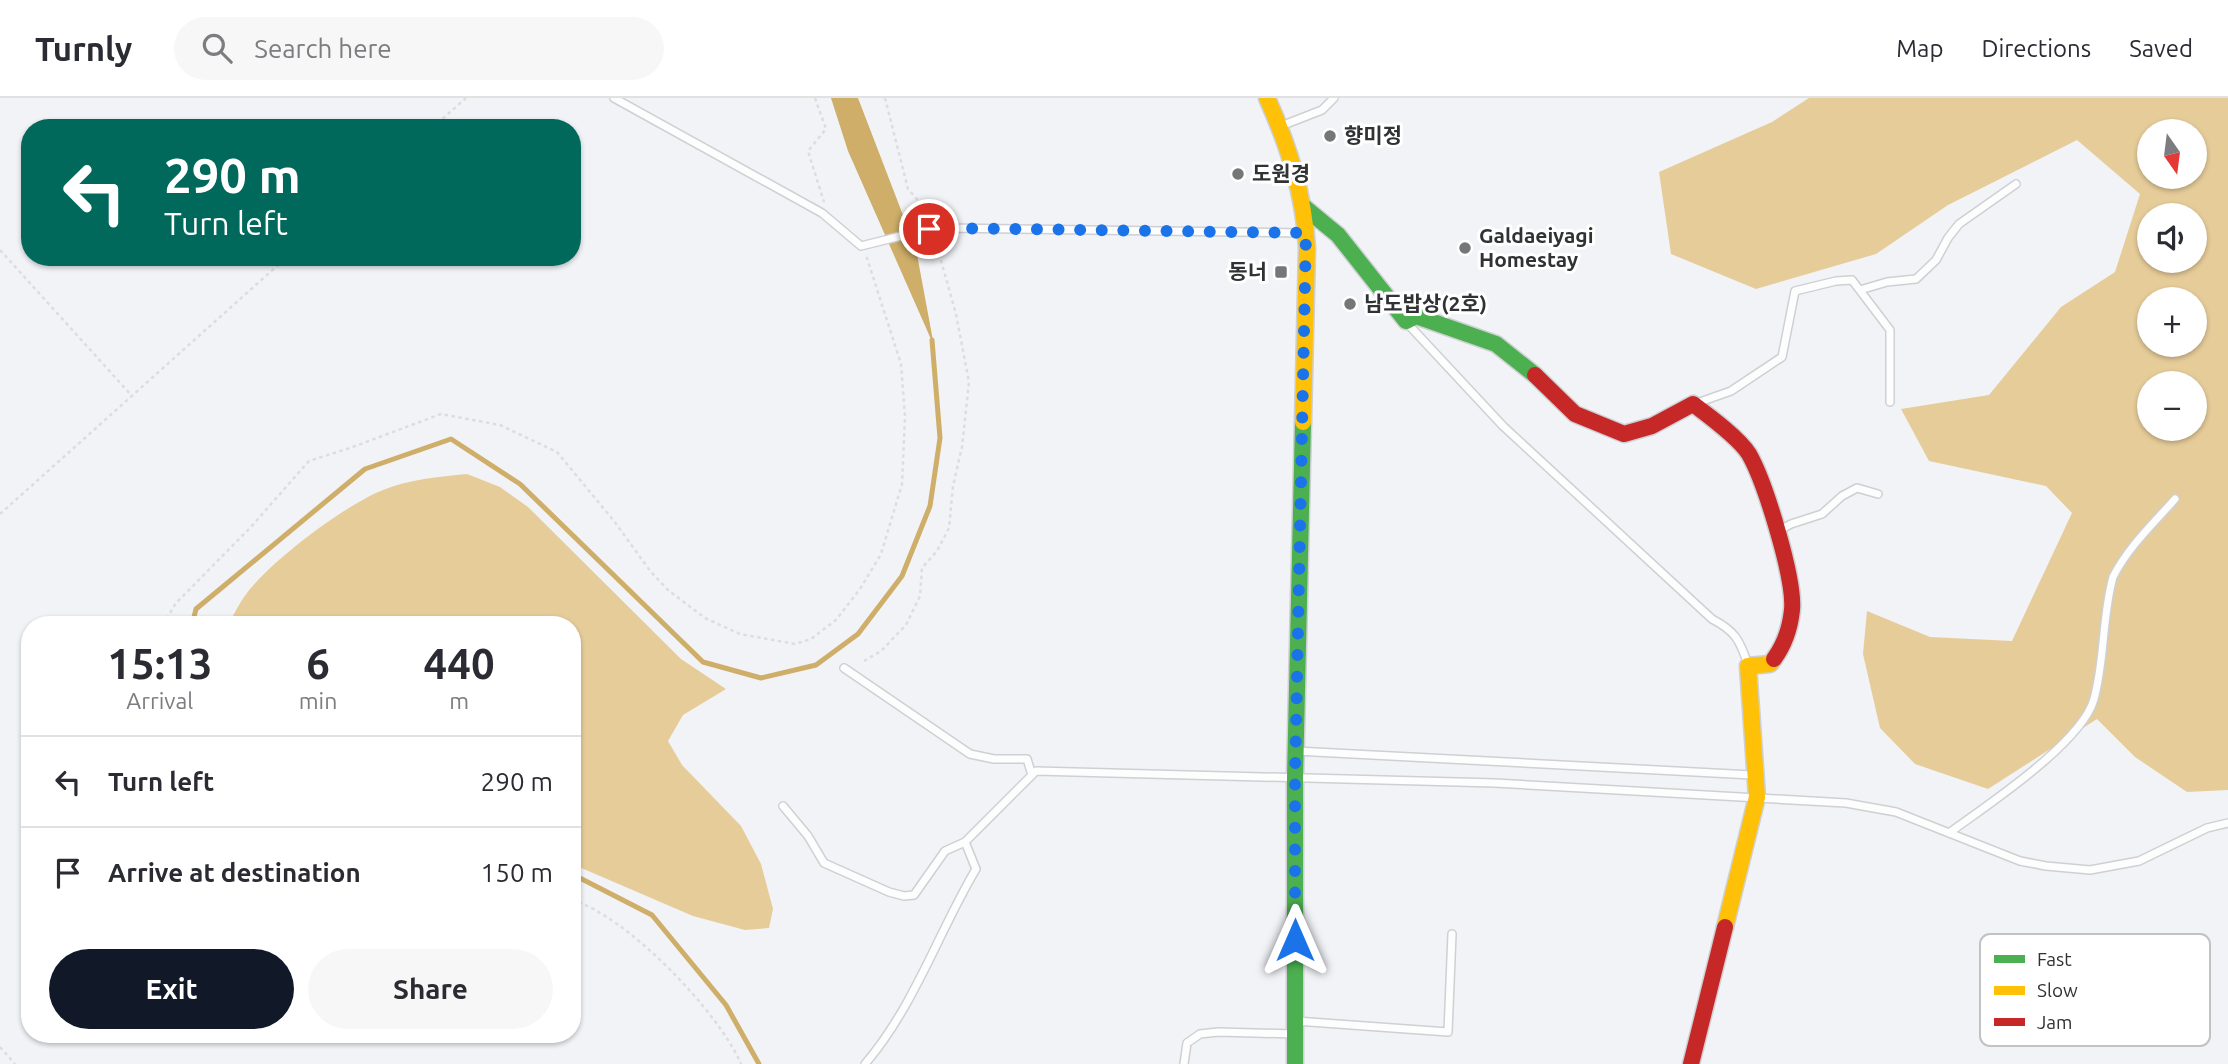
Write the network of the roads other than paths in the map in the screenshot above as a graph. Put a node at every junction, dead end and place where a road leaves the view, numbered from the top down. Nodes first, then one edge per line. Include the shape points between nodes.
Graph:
1 (614, 98) edge
2 (1267, 98) edge
3 (1334, 98) edge
4 (1281, 126) junction
5 (2016, 184) dead end
6 (1304, 207) junction
7 (1306, 233) junction
8 (1860, 290) junction
9 (1406, 321) junction
10 (1890, 402) dead end
11 (1693, 404) junction
12 (1878, 494) dead end
13 (2175, 499) dead end
14 (1776, 532) junction
15 (1748, 666) junction
16 (844, 668) dead end
17 (1295, 751) junction
18 (1032, 775) junction
19 (1756, 775) junction
20 (1295, 778) junction
21 (1757, 797) junction
22 (783, 807) dead end
23 (2228, 823) edge
24 (1949, 834) junction
25 (965, 842) junction
26 (1452, 934) dead end
27 (1295, 1028) junction
28 (865, 1064) edge
29 (1184, 1064) edge
30 (1295, 1064) edge
31 (1692, 1064) edge

1 - 7 lane via 822,213 861,246 944,228
2 - 4 street
3 - 4 lane via 1322,110
4 - 6 street
5 - 8 lane via 1959,224 1936,260 1916,279
6 - 7 street
6 - 9 street via 1338,235
7 - 17 street
8 - 10 lane via 1890,330
8 - 11 lane via 1852,280 1795,292 1782,357 1731,391
9 - 11 street via 1416,316 1496,344 1574,414 1613,431 1624,434 1652,426
9 - 15 lane via 1503,426 1712,619 1730,628
11 - 14 street via 1748,452
12 - 14 lane via 1857,488 1822,514
13 - 24 lane via 2135,542 2113,577 2096,689 2086,718 2036,768
14 - 15 street via 1791,586 1791,620 1784,644 1770,664
15 - 19 street
16 - 18 lane via 970,754 1027,759
17 - 19 lane
17 - 20 street
18 - 20 lane via 1036,771
18 - 25 lane
19 - 21 street
20 - 21 lane
20 - 27 street
21 - 24 lane via 1876,807
21 - 31 street
22 - 25 lane via 808,835 824,863 904,896 914,895 945,851
23 - 24 lane via 2207,828 2139,861 2090,870 2020,861
25 - 28 lane via 976,869 899,1018
26 - 27 lane via 1448,1032
27 - 29 lane via 1200,1034 1187,1043
27 - 30 street

